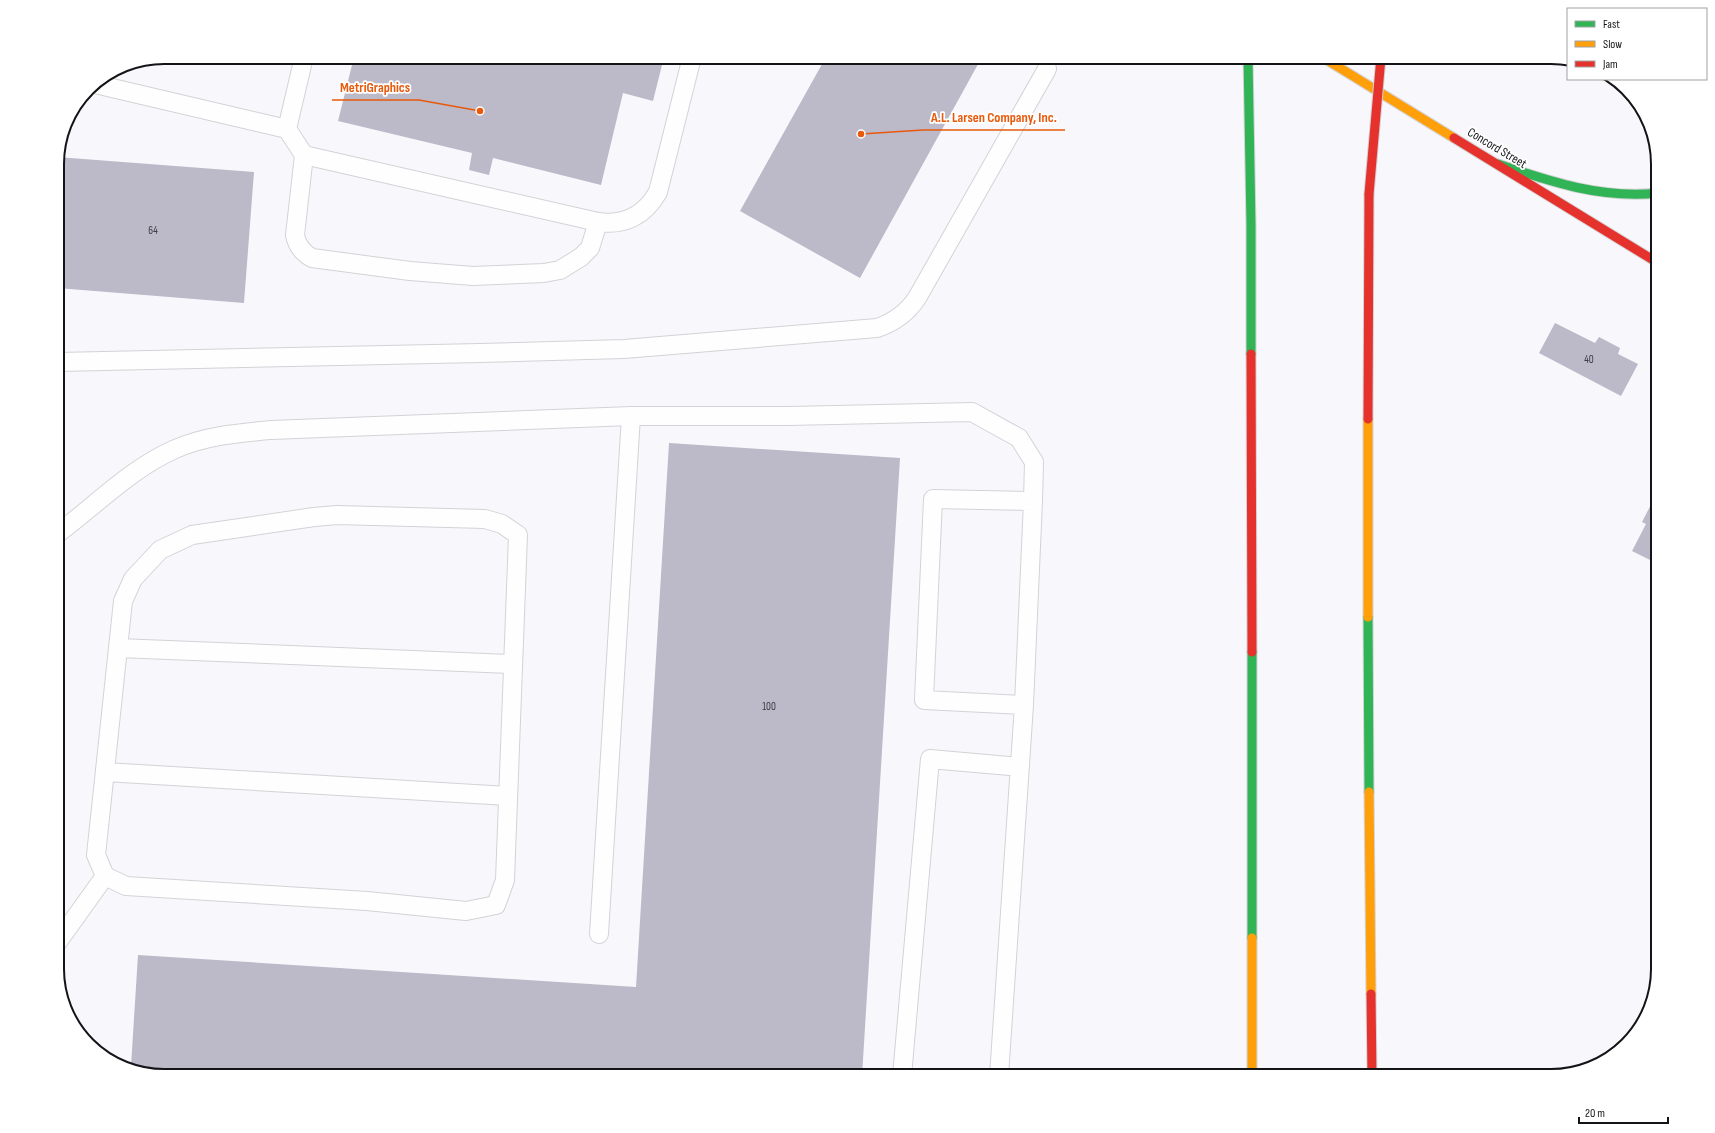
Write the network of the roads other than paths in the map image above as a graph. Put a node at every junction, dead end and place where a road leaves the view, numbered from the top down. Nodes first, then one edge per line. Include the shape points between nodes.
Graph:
1 (302, 64) edge
2 (690, 64) edge
3 (1244, 64) edge
4 (1248, 64) edge
5 (1334, 64) edge
6 (1381, 64) edge
7 (1046, 69) dead end
8 (1367, 72) dead end
9 (102, 86) edge
10 (1249, 124) junction
11 (286, 129) junction
12 (304, 155) junction
13 (1498, 164) junction
14 (1369, 194) junction
15 (1651, 194) edge
16 (598, 222) junction
17 (1651, 258) edge
18 (64, 362) edge
19 (631, 416) junction
20 (1033, 501) junction
21 (64, 528) edge
22 (118, 648) junction
23 (512, 664) junction
24 (1024, 705) junction
25 (1020, 767) junction
26 (105, 772) junction
27 (508, 796) junction
28 (105, 876) junction
29 (64, 933) edge
30 (599, 934) dead end
31 (903, 1069) edge
32 (999, 1069) edge
33 (1252, 1069) edge
34 (1372, 1069) edge

1 - 11 lane
2 - 16 lane via 658,192 646,209 629,220 619,223
3 - 10 main road
4 - 10 main road
5 - 13 main road, Concord Street
6 - 14 main road, bridge
7 - 18 lane via 917,298 905,314 877,328 624,349
8 - 14 main road, bridge
9 - 11 lane
10 - 33 main road
11 - 12 lane
12 - 16 lane
12 - 16 lane via 295,235 299,246 312,258 410,271 466,275 544,273 560,270 582,257 590,248
13 - 15 main road via 1594,192 1630,195
13 - 17 main road, Concord Street
14 - 34 main road via 1367,519
19 - 20 lane via 972,412 1019,438 1034,462
19 - 21 lane via 271,430 206,439 153,460
19 - 30 lane
20 - 24 lane
20 - 24 lane via 934,499 924,700
22 - 23 lane
22 - 23 lane via 123,601 133,578 160,550 192,535 329,516 485,519 502,524 518,535
22 - 26 lane
23 - 27 lane
24 - 25 lane
25 - 31 lane via 930,759
25 - 32 lane
26 - 27 lane
26 - 28 lane via 96,855
27 - 28 lane via 505,880 496,906 466,911 366,901 126,886
28 - 29 lane

